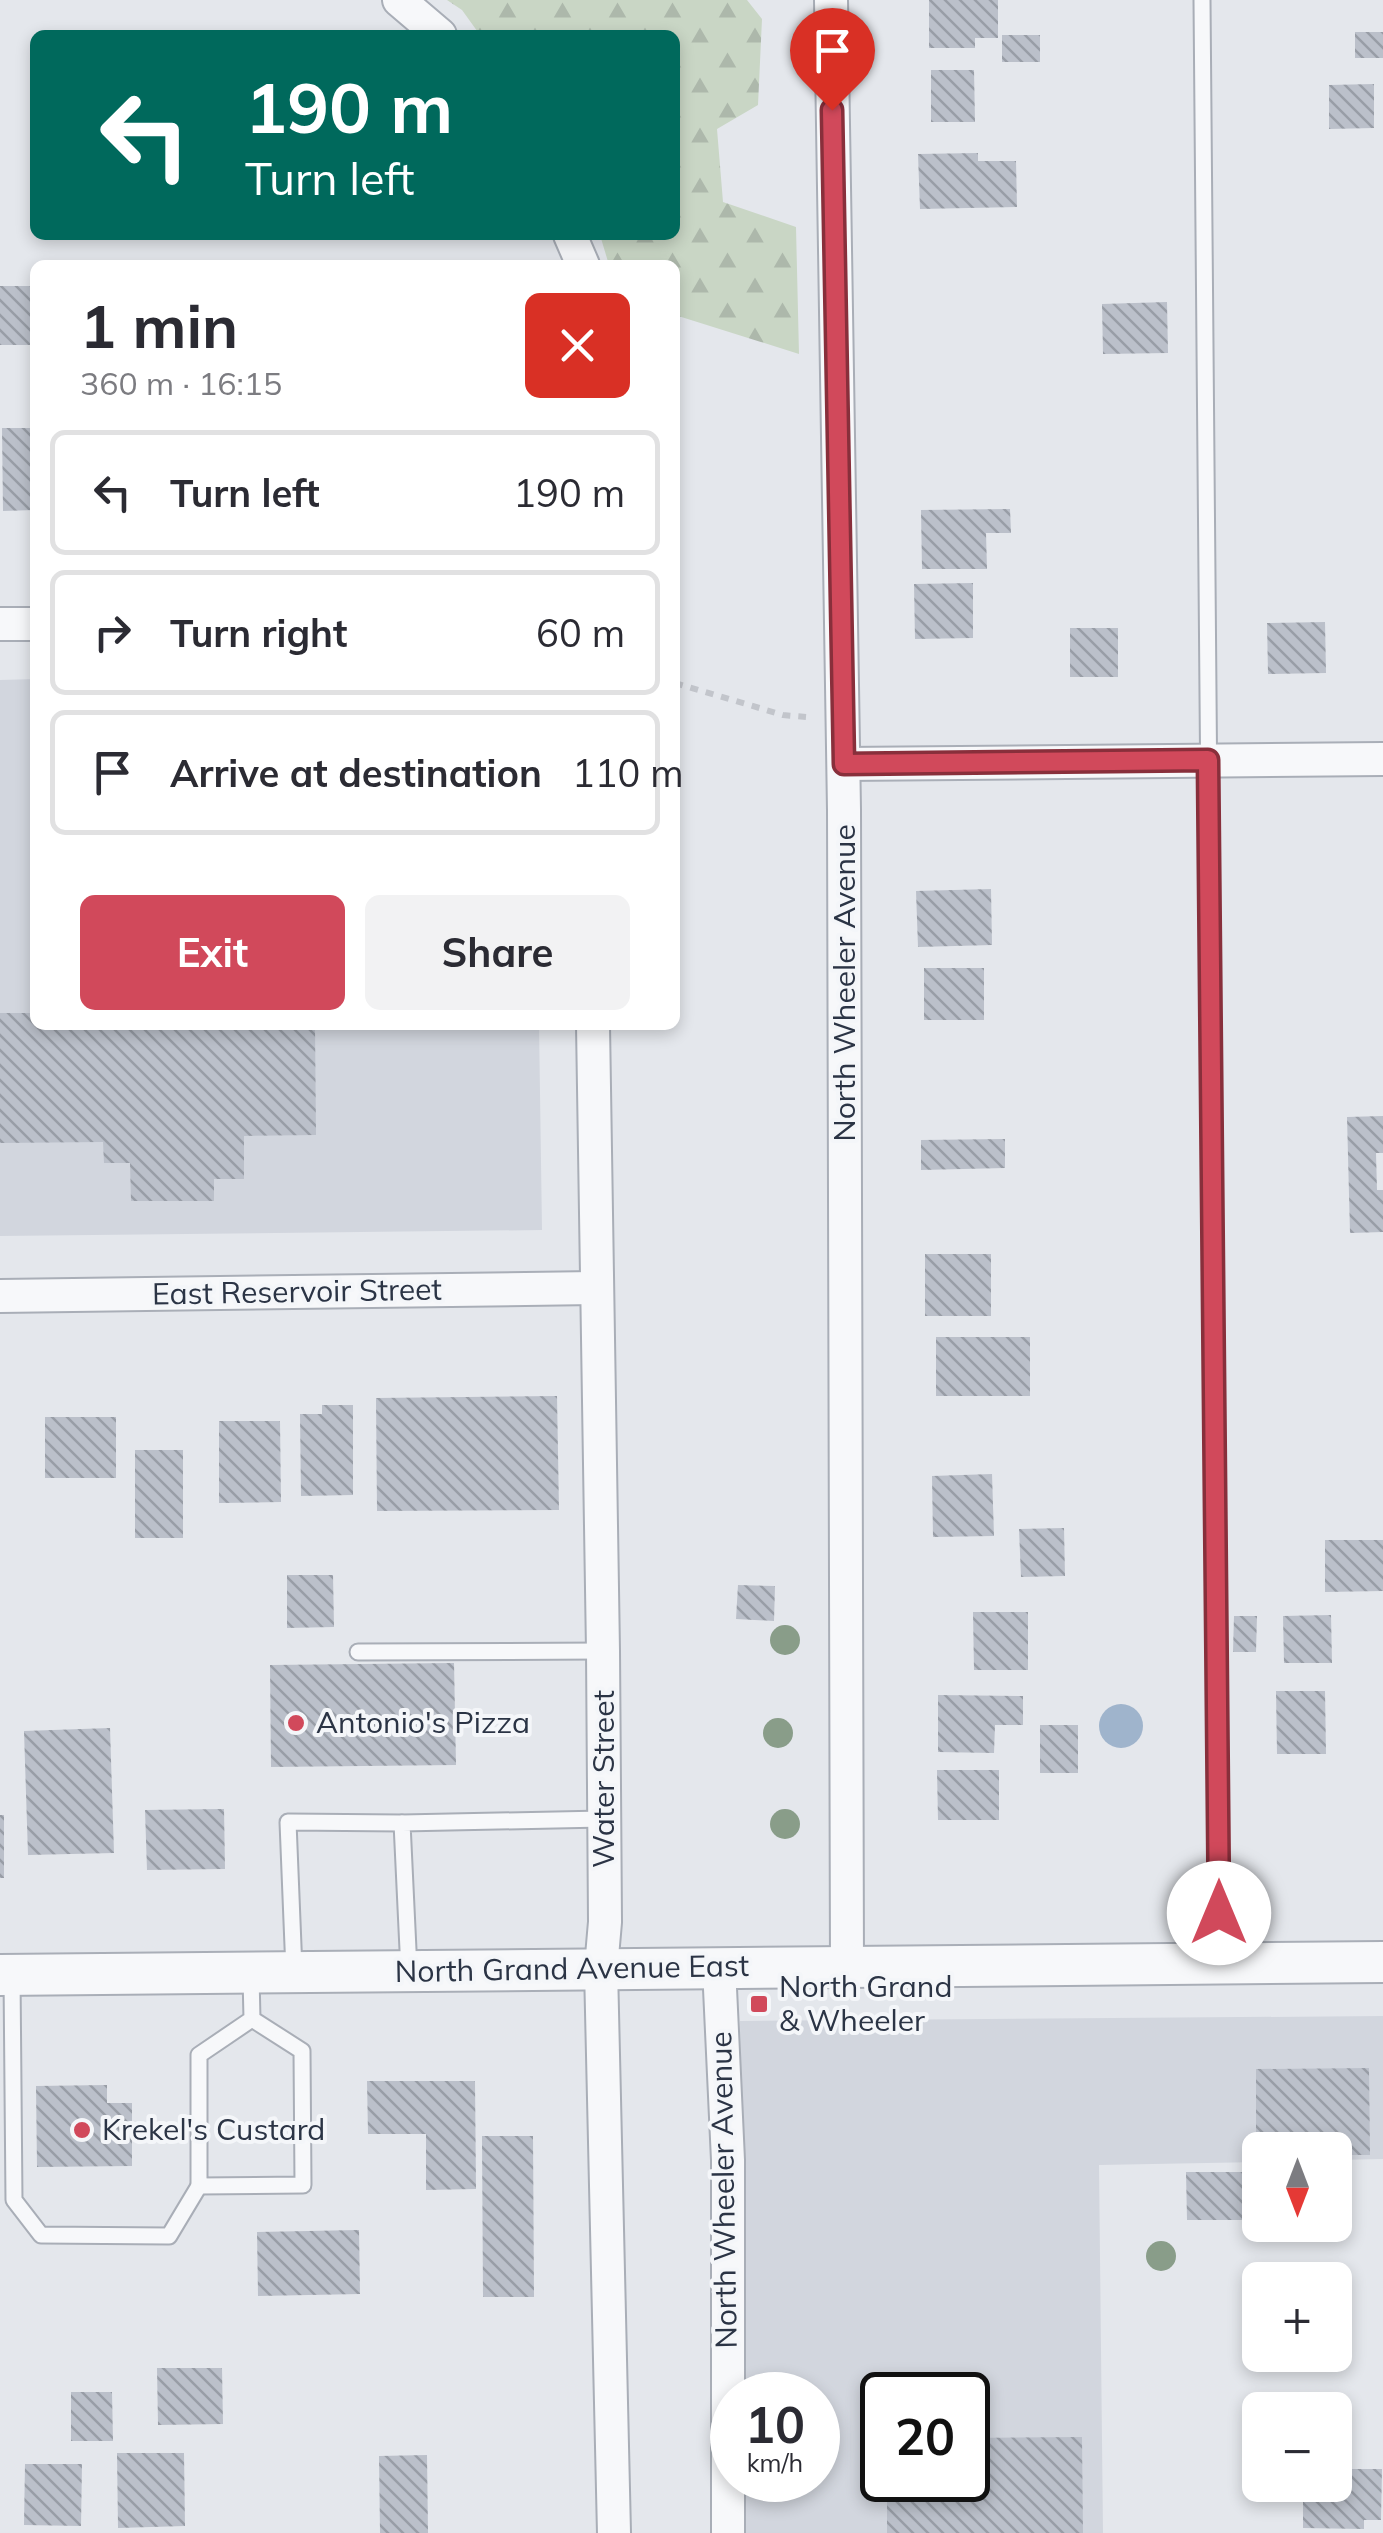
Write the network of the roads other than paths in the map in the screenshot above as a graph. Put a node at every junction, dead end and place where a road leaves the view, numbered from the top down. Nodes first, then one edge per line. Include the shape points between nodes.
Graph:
1 (398, 0) edge
2 (831, 0) edge
3 (1202, 0) edge
4 (434, 30) edge
5 (0, 624) edge
6 (30, 624) edge
7 (1383, 759) edge
8 (1208, 760) junction
9 (844, 764) junction
10 (593, 1030) edge
11 (594, 1288) junction
12 (0, 1296) edge
13 (603, 1651) junction
14 (358, 1652) dead end
15 (603, 1819) junction
16 (402, 1823) junction
17 (1383, 1962) edge
18 (1219, 1963) junction
19 (848, 1966) junction
20 (719, 1967) junction
21 (601, 1968) junction
22 (409, 1970) junction
23 (294, 1971) junction
24 (251, 1972) junction
25 (6, 1975) edge
26 (252, 2019) junction
27 (198, 2186) junction
28 (614, 2533) edge
29 (728, 2533) edge

1 - 4 street
2 - 9 street, North Wheeler Avenue
3 - 8 lane
5 - 6 street
7 - 8 street
8 - 9 street
8 - 18 lane
9 - 19 street, North Wheeler Avenue
10 - 11 street, Water Street
11 - 12 street, East Reservoir Street
11 - 13 street, Water Street
13 - 14 lane
13 - 15 street, Water Street
15 - 16 lane
15 - 21 street, Water Street
16 - 22 lane
16 - 23 lane via 288,1822
17 - 18 street, North Grand Avenue East
18 - 19 street, North Grand Avenue East
19 - 20 street, North Grand Avenue East
20 - 21 street, North Grand Avenue East
20 - 29 street, North Wheeler Avenue via 728,2160
21 - 22 street, North Grand Avenue East
21 - 28 street, Water Street
22 - 23 street, North Grand Avenue East
23 - 24 street, North Grand Avenue East
24 - 25 street, North Grand Avenue East
24 - 26 lane
25 - 27 lane via 14,2200 41,2235 169,2236
26 - 27 lane via 199,2056
26 - 27 lane via 302,2052 303,2185

